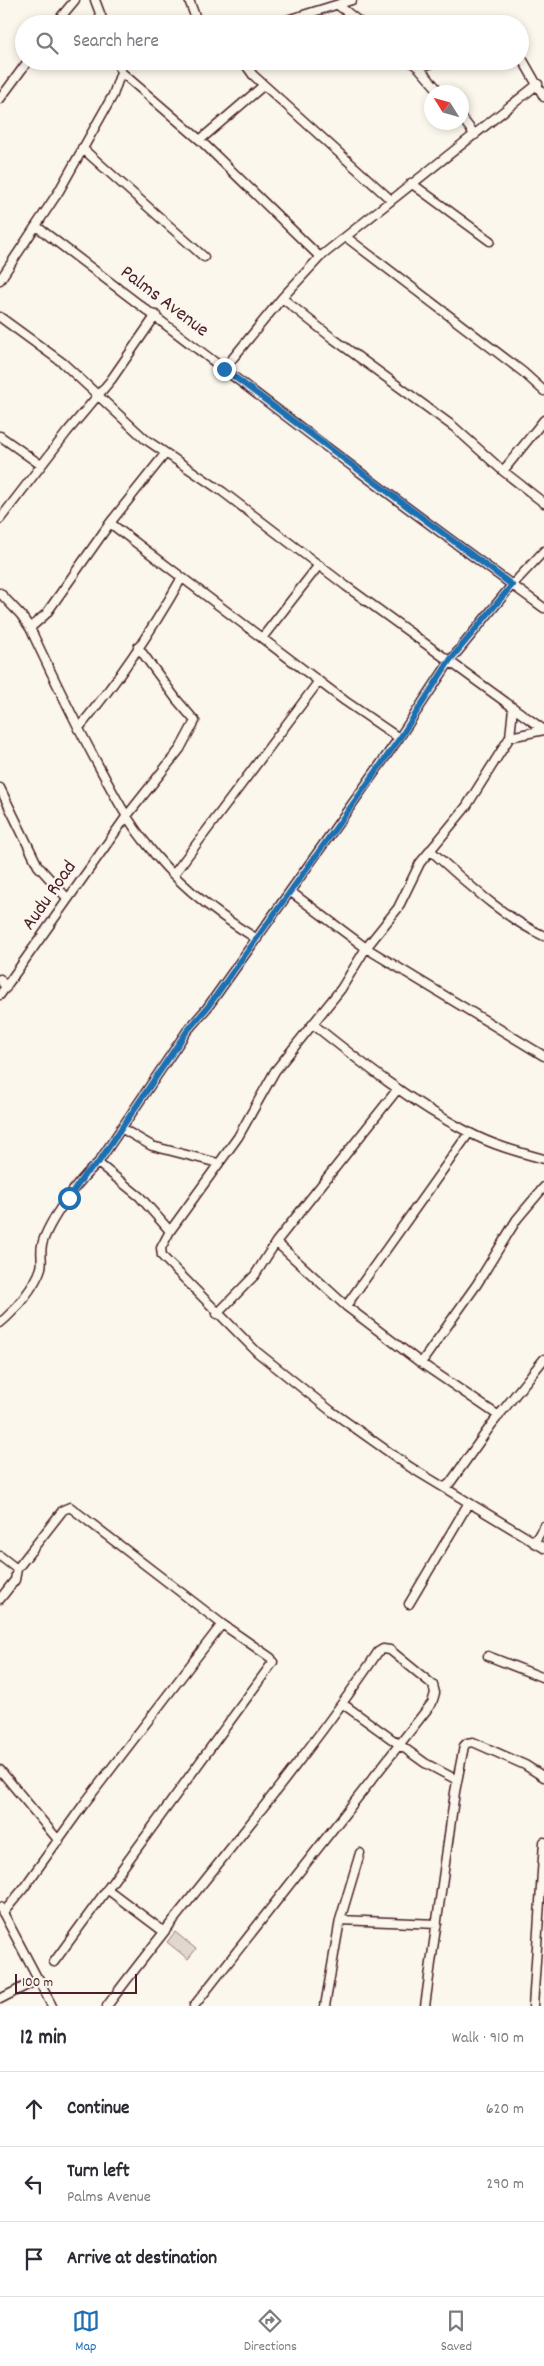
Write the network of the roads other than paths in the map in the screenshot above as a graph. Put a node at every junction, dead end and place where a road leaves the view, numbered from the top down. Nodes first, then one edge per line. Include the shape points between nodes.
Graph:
1 (76, 0) edge
2 (96, 0) edge
3 (189, 0) edge
4 (352, 0) edge
5 (338, 5) junction
6 (63, 15) edge
7 (101, 15) edge
8 (195, 15) edge
9 (304, 15) edge
10 (351, 15) edge
11 (21, 70) edge
12 (251, 70) edge
13 (421, 70) edge
14 (529, 70) edge
15 (121, 72) joint
16 (538, 84) junction
17 (264, 85) junction
18 (434, 85) edge
19 (544, 97) edge
20 (0, 99) edge
21 (469, 127) edge
22 (475, 135) junction
23 (200, 140) junction
24 (82, 148) junction
25 (411, 183) junction
26 (392, 200) junction
27 (36, 226) junction
28 (346, 237) junction
29 (490, 241) dead end
30 (320, 256) junction
31 (204, 257) dead end
32 (0, 280) edge
33 (282, 298) junction
34 (156, 316) junction
35 (0, 317) edge
36 (224, 369) junction
37 (544, 391) edge
38 (98, 397) junction
39 (544, 420) edge
40 (0, 436) edge
41 (165, 454) junction
42 (41, 465) junction
43 (503, 471) junction
44 (544, 503) edge
45 (0, 519) edge
46 (110, 523) junction
47 (544, 551) edge
48 (320, 565) junction
49 (181, 579) junction
50 (512, 585) junction
51 (0, 593) edge
52 (544, 608) edge
53 (30, 628) junction
54 (262, 638) junction
55 (138, 647) junction
56 (450, 660) junction
57 (319, 681) junction
58 (513, 708) junction
59 (78, 729) junction
60 (544, 730) edge
61 (510, 737) junction
62 (400, 738) junction
63 (0, 788) edge
64 (126, 817) junction
65 (430, 850) junction
66 (174, 874) junction
67 (291, 892) junction
68 (68, 899) junction
69 (544, 936) edge
70 (257, 938) junction
71 (366, 948) junction
72 (0, 979) edge
73 (6, 988) junction
74 (0, 995) edge
75 (314, 1025) junction
76 (544, 1056) edge
77 (397, 1090) junction
78 (121, 1128) junction
79 (469, 1133) junction
80 (544, 1159) edge
81 (98, 1163) junction
82 (218, 1163) junction
83 (544, 1187) edge
84 (170, 1231) junction
85 (276, 1242) junction
86 (346, 1306) junction
87 (217, 1314) junction
88 (0, 1323) edge
89 (544, 1359) edge
90 (421, 1363) junction
91 (499, 1416) junction
92 (444, 1487) junction
93 (468, 1504) junction
94 (544, 1526) edge
95 (534, 1543) junction
96 (544, 1548) edge
97 (0, 1556) edge
98 (17, 1569) junction
99 (0, 1599) edge
100 (409, 1604) dead end
101 (222, 1624) junction
102 (488, 1656) dead end
103 (544, 1678) edge
104 (343, 1704) junction
105 (399, 1744) junction
106 (0, 1770) edge
107 (544, 1777) edge
108 (457, 1780) junction
109 (59, 1841) junction
110 (544, 1842) edge
111 (360, 1853) dead end
112 (107, 1889) junction
113 (2, 1910) edge
114 (340, 1920) junction
115 (437, 1924) junction
116 (163, 1931) junction
117 (54, 1962) dead end
118 (39, 1979) junction
119 (0, 1999) edge
120 (52, 2006) edge
121 (107, 2006) edge
122 (194, 2006) edge
123 (325, 2006) edge
124 (425, 2006) edge
125 (533, 2006) edge

1 - 6 street
2 - 7 street
3 - 8 street
4 - 5 street
5 - 9 street
5 - 10 street
11 - 20 street
12 - 17 street
13 - 18 street
14 - 16 street
15 - 23 street
15 - 24 street via 113,95
16 - 19 street
16 - 22 street
17 - 23 street
17 - 26 street
21 - 22 street
22 - 25 street
23 - 30 street
24 - 27 street
24 - 31 street
25 - 26 street
25 - 29 street
26 - 28 street
27 - 32 street
27 - 34 street, Palms Avenue
28 - 30 street
28 - 37 street
30 - 33 street
33 - 36 street
33 - 43 street via 454,426
34 - 36 street, Palms Avenue
34 - 38 street
35 - 38 street via 63,363
36 - 50 street, Palms Avenue
38 - 41 street
38 - 42 street
39 - 43 street
40 - 42 street
41 - 46 street
41 - 48 street via 223,492
42 - 45 street
43 - 44 street
46 - 49 street
46 - 53 street via 46,614
47 - 50 street
48 - 54 street
48 - 56 street
49 - 54 street
49 - 55 street
50 - 52 street, Palms Avenue
50 - 56 street
51 - 53 street
53 - 59 street
54 - 57 street
55 - 59 street
55 - 64 street, Audu Road via 195,721 180,749
56 - 58 street
56 - 62 street
57 - 62 street
57 - 66 street
58 - 60 street
58 - 61 street
59 - 64 street
60 - 61 street
61 - 65 street via 466,807
62 - 67 street
63 - 68 street via 38,866
64 - 66 street
64 - 68 street, Audu Road
65 - 69 street via 474,889 526,927
65 - 71 street via 416,870 398,908
66 - 70 street via 216,912
67 - 70 street
67 - 71 street
68 - 73 street, Audu Road
70 - 78 street via 187,1031
71 - 75 street
71 - 76 street
72 - 73 street
73 - 74 street, Audu Road
75 - 77 street
75 - 82 street via 275,1071 238,1137
77 - 79 street
77 - 85 street
78 - 81 street
78 - 82 street via 152,1146
79 - 80 street
79 - 86 street
81 - 84 street via 140,1197
81 - 88 street via 85,1174 51,1226 41,1245 40,1270 12,1312
82 - 84 street
83 - 90 street via 518,1219
84 - 87 street via 161,1248 162,1256
85 - 86 street
85 - 87 street via 255,1275
86 - 90 street
87 - 92 street via 257,1352 331,1411
89 - 91 street
90 - 91 street
91 - 92 street
92 - 93 street
93 - 95 street
93 - 100 street
94 - 95 street
95 - 96 street
97 - 98 street
98 - 99 street via 14,1580
98 - 101 street via 62,1510 70,1507
101 - 109 street
101 - 112 street via 272,1662
102 - 103 street
104 - 105 street
104 - 105 street via 378,1652 390,1650 433,1685 435,1693 432,1703
104 - 116 street
105 - 108 street
105 - 122 street
106 - 109 street
107 - 108 street via 473,1742 464,1746
108 - 115 street
109 - 113 street
110 - 125 street
111 - 114 street
112 - 116 street
112 - 117 street
113 - 118 street
114 - 115 street
114 - 123 street
115 - 124 street
116 - 121 street
118 - 119 street
118 - 120 street

